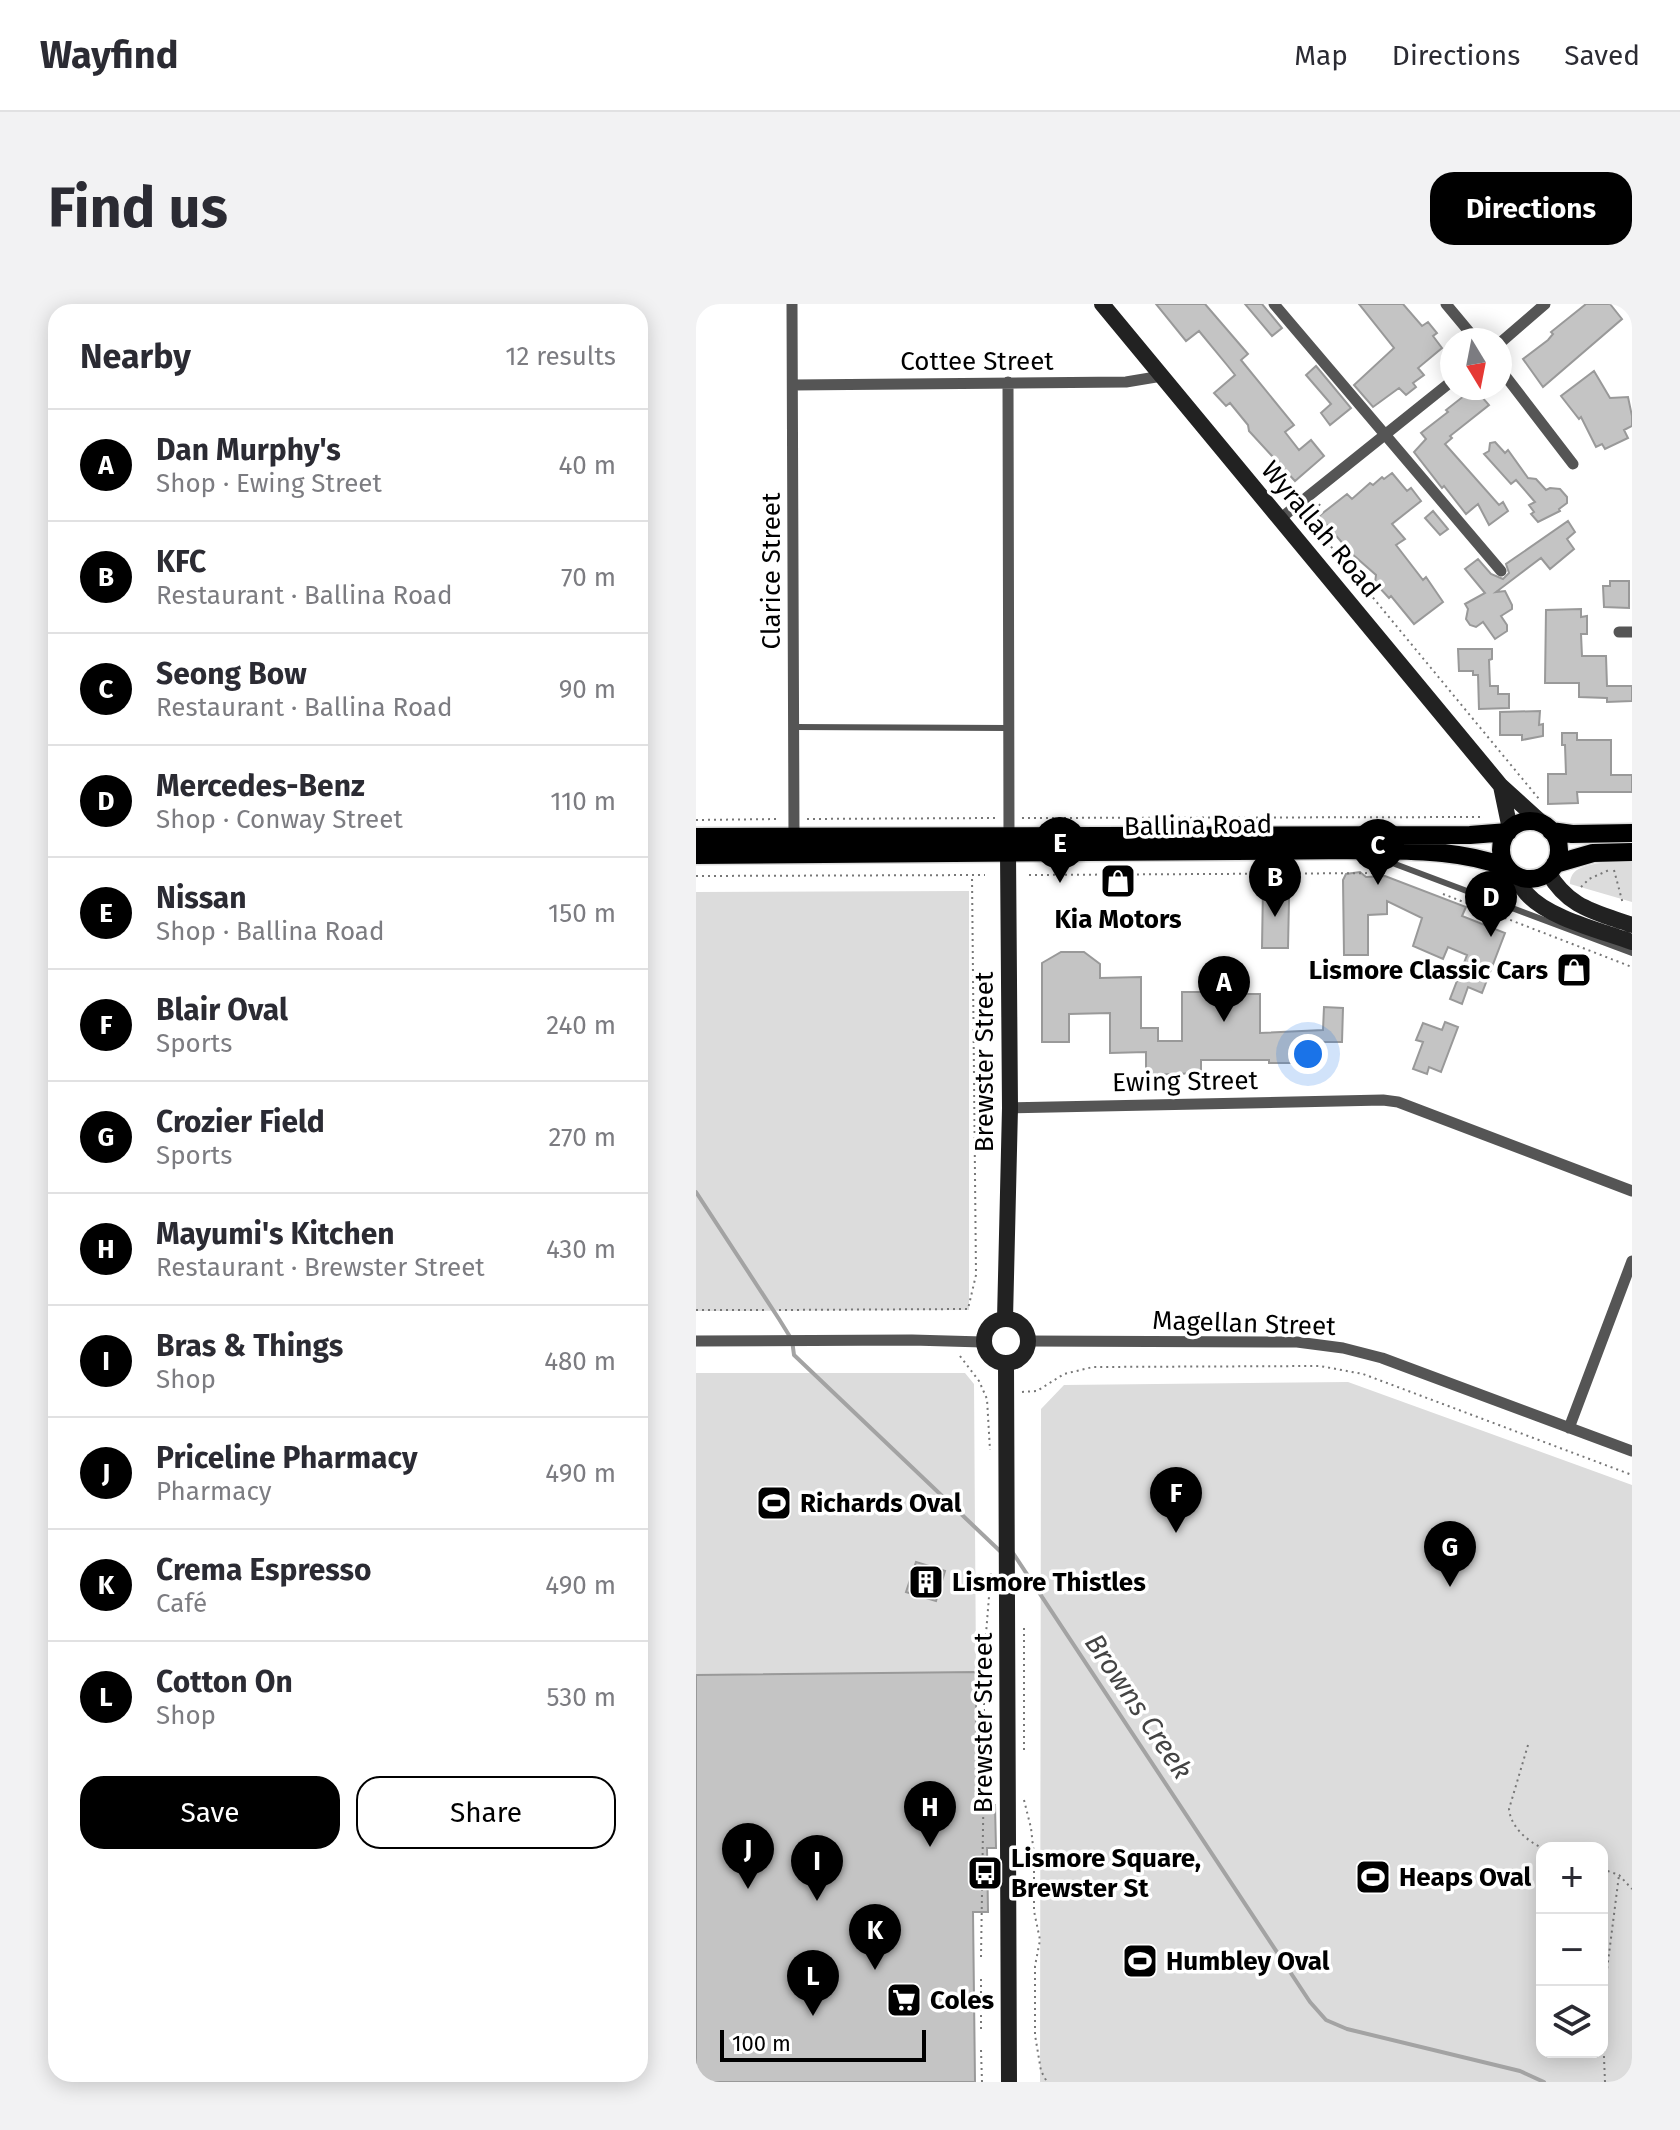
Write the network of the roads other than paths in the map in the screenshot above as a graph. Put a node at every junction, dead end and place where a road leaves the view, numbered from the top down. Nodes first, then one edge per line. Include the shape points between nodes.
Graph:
1 (792, 304) edge
2 (1102, 304) edge
3 (1274, 304) edge
4 (1446, 304) edge
5 (1545, 304) edge
6 (1466, 328) edge
7 (1512, 333) edge
8 (1162, 376) junction
9 (1008, 382) junction
10 (793, 385) junction
11 (1512, 385) edge
12 (1440, 390) edge
13 (1383, 434) junction
14 (1573, 464) dead end
15 (1281, 518) junction
16 (1501, 571) dead end
17 (1619, 632) dead end
18 (1632, 632) edge
19 (794, 727) junction
20 (1009, 728) junction
21 (1501, 786) junction
22 (1548, 828) junction
23 (1509, 830) junction
24 (1632, 833) edge
25 (696, 837) edge
26 (794, 838) junction
27 (1008, 845) junction
28 (1383, 850) junction
29 (1632, 852) edge
30 (696, 855) edge
31 (1551, 868) junction
32 (1509, 870) junction
33 (1632, 925) edge
34 (1632, 942) edge
35 (1632, 953) edge
36 (1010, 1108) junction
37 (1632, 1191) edge
38 (1632, 1261) edge
39 (1005, 1319) junction
40 (696, 1341) edge
41 (1028, 1341) junction
42 (983, 1342) junction
43 (1006, 1363) junction
44 (1569, 1428) junction
45 (1632, 1451) edge
46 (1009, 2082) edge

1 - 10 street, Clarice Street
2 - 8 street, Wyrallah Road
3 - 13 street
4 - 6 street
5 - 7 street
8 - 9 street, Cottee Street via 1126,382
8 - 15 street, Wyrallah Road
9 - 10 street, Cottee Street
9 - 20 street, Brewster Street
10 - 19 street, Clarice Street
11 - 14 street
12 - 13 street
13 - 15 street
13 - 16 street
15 - 21 street, Wyrallah Road
17 - 18 street
19 - 20 lane
19 - 26 street, Clarice Street
20 - 27 street, Brewster Street
21 - 22 street, Wyrallah Road
21 - 23 street, Wyrallah Road
22 - 23 main road via 1529,821
22 - 24 main road via 1572,834
22 - 31 main road via 1559,851
23 - 27 main road, Ballina Road
23 - 32 main road via 1501,852
25 - 26 main road, Ballina Road
26 - 27 main road, Ballina Road
27 - 28 main road, Ballina Road
27 - 30 main road, Ballina Road
27 - 36 street, Brewster Street
28 - 32 main road, Ballina Road via 1454,852
28 - 35 lane via 1395,864
29 - 31 main road via 1593,853
31 - 32 main road via 1533,878
31 - 33 street via 1558,890 1570,900
32 - 34 street via 1539,904
36 - 37 street, Ewing Street via 1398,1102
36 - 39 street, Brewster Street
38 - 44 street
39 - 41 street via 1021,1325
39 - 42 street via 987,1328
40 - 42 street
41 - 43 street via 1021,1357
41 - 44 street, Magellan Street via 1297,1342 1343,1348
42 - 43 street via 988,1355
43 - 46 street, Brewster Street via 1007,1524 999,1568
44 - 45 street, Magellan Street

